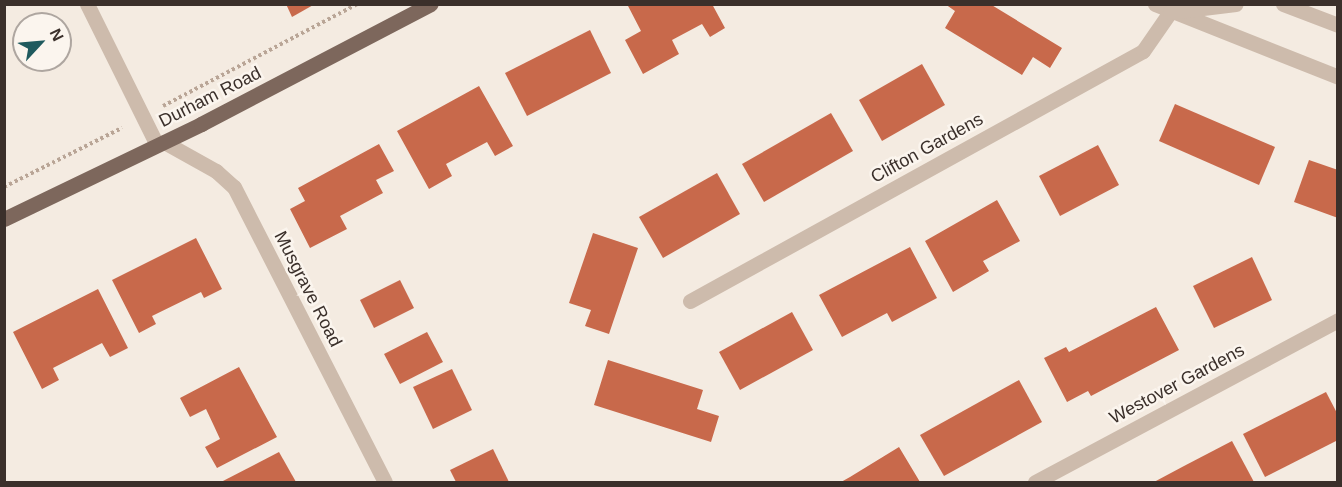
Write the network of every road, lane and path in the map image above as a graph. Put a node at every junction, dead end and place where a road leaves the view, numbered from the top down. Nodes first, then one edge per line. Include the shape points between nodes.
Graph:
1 (87, 4) edge
2 (357, 4) edge
3 (431, 4) edge
4 (1155, 4) edge
5 (1236, 4) edge
6 (1283, 4) edge
7 (1170, 12) junction
8 (1338, 25) edge
9 (1338, 77) edge
10 (143, 117) junction
11 (161, 144) junction
12 (4, 187) edge
13 (4, 219) edge
14 (690, 301) dead end
15 (1338, 320) edge
16 (385, 483) edge
17 (1035, 483) edge

1 - 10 street
2 - 10 path
3 - 11 main road, Durham Road
4 - 7 street
5 - 7 street
6 - 8 street
7 - 9 street
7 - 14 street, Clifton Gardens via 1143,51
10 - 11 street
10 - 12 path
11 - 13 main road, Durham Road
11 - 16 street, Musgrave Road via 216,171 234,187
15 - 17 street, Westover Gardens

